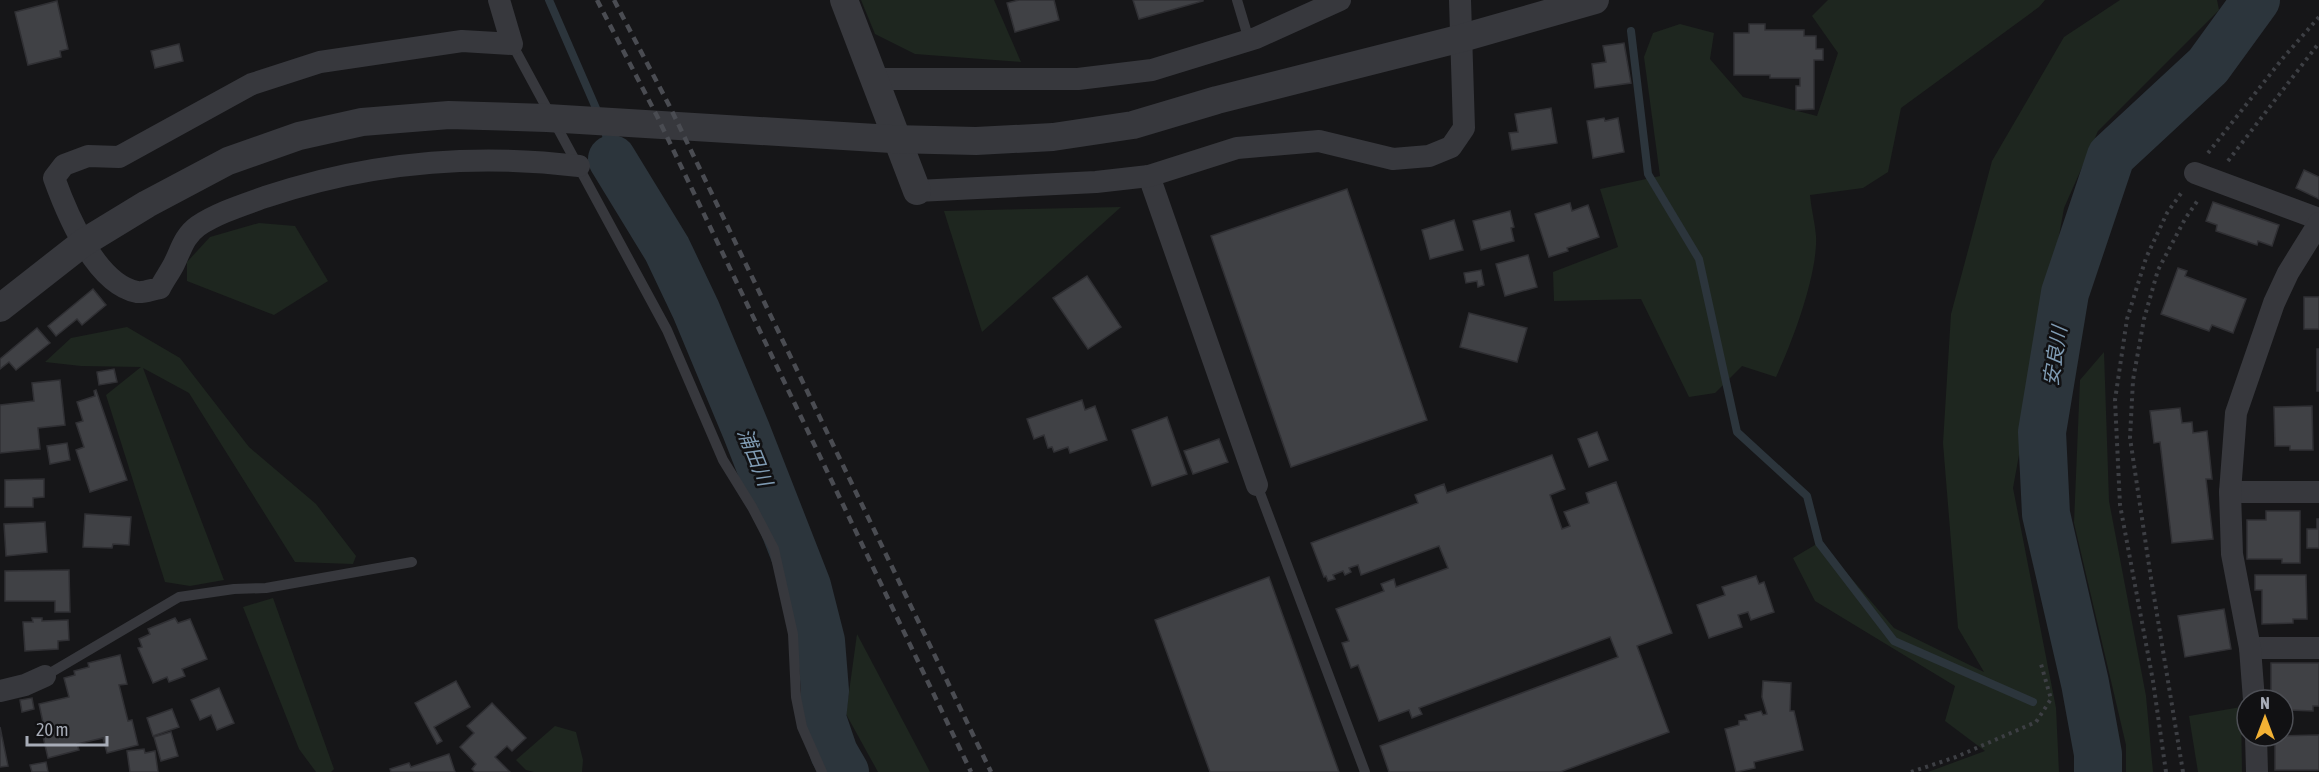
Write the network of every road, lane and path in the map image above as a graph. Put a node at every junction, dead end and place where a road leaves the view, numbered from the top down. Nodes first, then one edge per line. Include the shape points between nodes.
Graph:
1 (499, 0) edge
2 (844, 0) edge
3 (1238, 0) edge
4 (1340, 0) edge
5 (1460, 0) edge
6 (1595, 0) edge
7 (2319, 16) edge
8 (1462, 38) junction
9 (1249, 40) junction
10 (2319, 43) edge
11 (512, 44) junction
12 (874, 79) junction
13 (579, 166) junction
14 (1149, 176) junction
15 (2204, 177) junction
16 (917, 191) joint
17 (2319, 219) edge
18 (2319, 224) edge
19 (83, 243) junction
20 (0, 308) edge
21 (1257, 485) joint
22 (2230, 492) junction
23 (2319, 492) edge
24 (412, 562) dead end
25 (2250, 648) junction
26 (2319, 648) edge
27 (2041, 664) dead end
28 (45, 676) joint
29 (2253, 688) edge
30 (0, 690) edge
31 (2256, 748) edge
32 (822, 772) edge
33 (1365, 772) edge
34 (1911, 772) edge
35 (2166, 772) edge
36 (2183, 772) edge
37 (2257, 772) edge

1 - 11 street
2 - 12 street
3 - 9 lane
4 - 9 street
5 - 8 street
6 - 8 street
7 - 15 path via 2212,147
8 - 14 street via 1464,129 1451,147 1429,156 1393,159 1319,141 1237,148
8 - 19 street via 1133,125 1053,137 976,141 892,139 547,117 449,115 362,122 298,136 228,161
9 - 12 street via 1152,70 1078,79
10 - 15 path
11 - 13 lane
11 - 19 street via 462,41 320,62 252,84 119,157 88,156 64,165 54,178
12 - 16 street
13 - 19 street via 536,161 431,161 305,183 197,226 182,243 160,288 139,293 117,285
13 - 32 lane via 667,330 723,460 774,549 793,634 796,697 802,727
14 - 16 street
14 - 21 street
15 - 17 street
15 - 35 path via 2167,213 2146,258 2127,319 2115,400 2120,505
15 - 36 path via 2158,270 2144,319 2133,380 2130,438
18 - 22 street via 2274,303 2236,413
19 - 20 street
21 - 33 lane
22 - 23 street
22 - 25 street via 2232,554
24 - 28 lane via 266,588 179,597
25 - 26 street
25 - 29 street
27 - 34 path via 2051,699 2036,722
28 - 30 street
31 - 37 street

